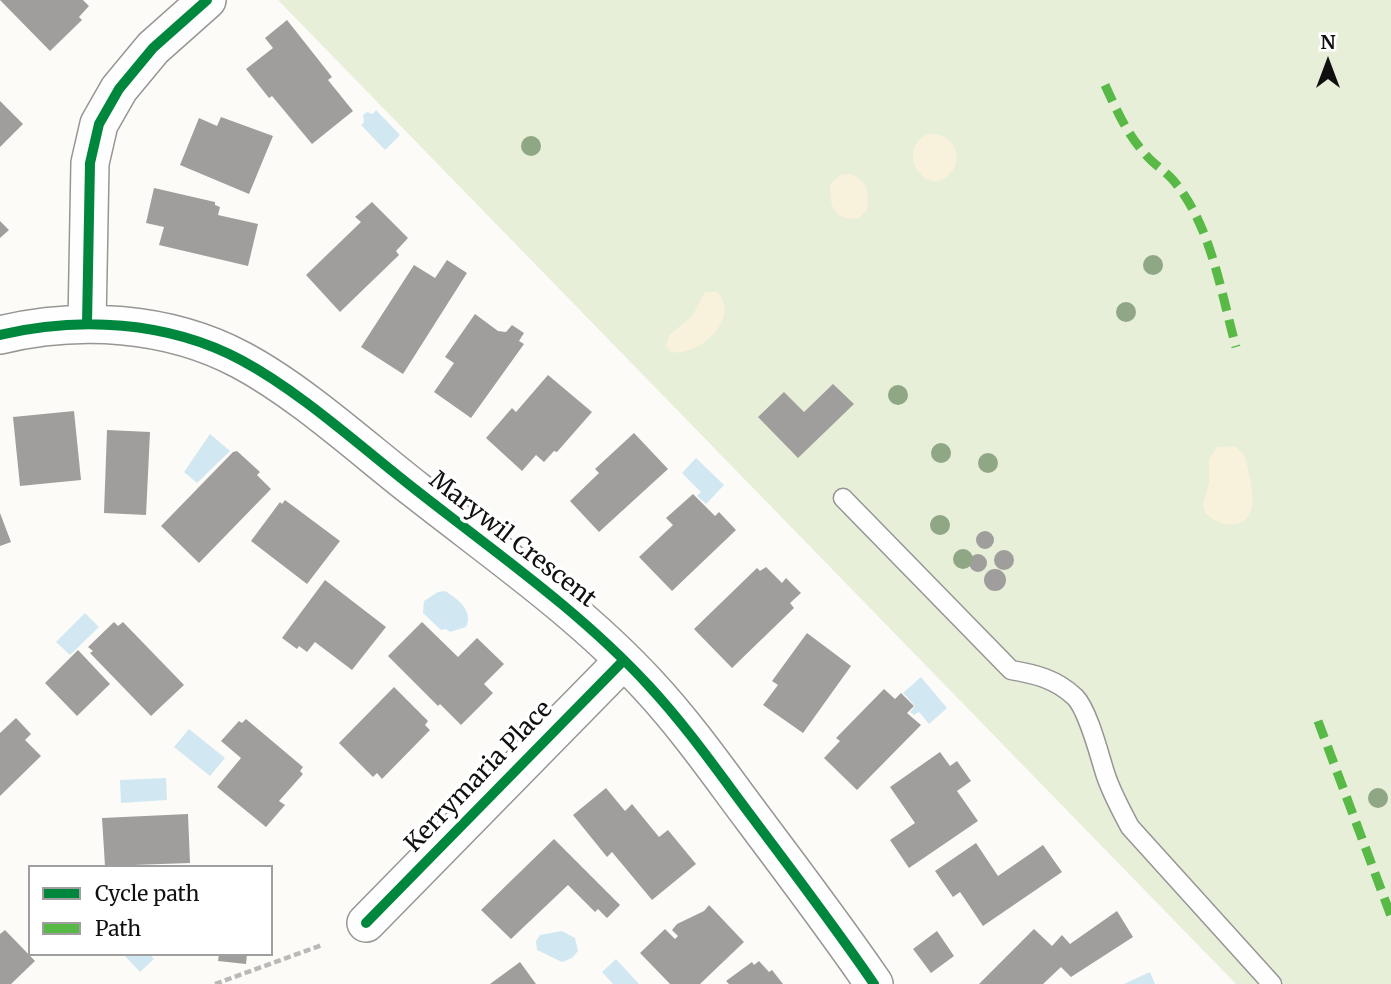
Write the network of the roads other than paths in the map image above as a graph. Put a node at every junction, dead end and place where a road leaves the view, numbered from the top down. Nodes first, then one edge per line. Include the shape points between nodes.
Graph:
1 (207, 0) edge
2 (87, 324) junction
3 (0, 335) edge
4 (843, 498) dead end
5 (623, 661) junction
6 (366, 923) dead end
7 (874, 984) edge
8 (1272, 984) edge

1 - 2 street via 153,48 112,99 99,124 90,163
2 - 3 street, Marywil Crescent
2 - 5 street, Marywil Crescent via 171,335 241,360 297,397 580,618
4 - 8 lane via 1011,670 1044,676 1077,698 1130,827
5 - 6 street, Kerrymaria Place
5 - 7 street, Marywil Crescent via 702,750

